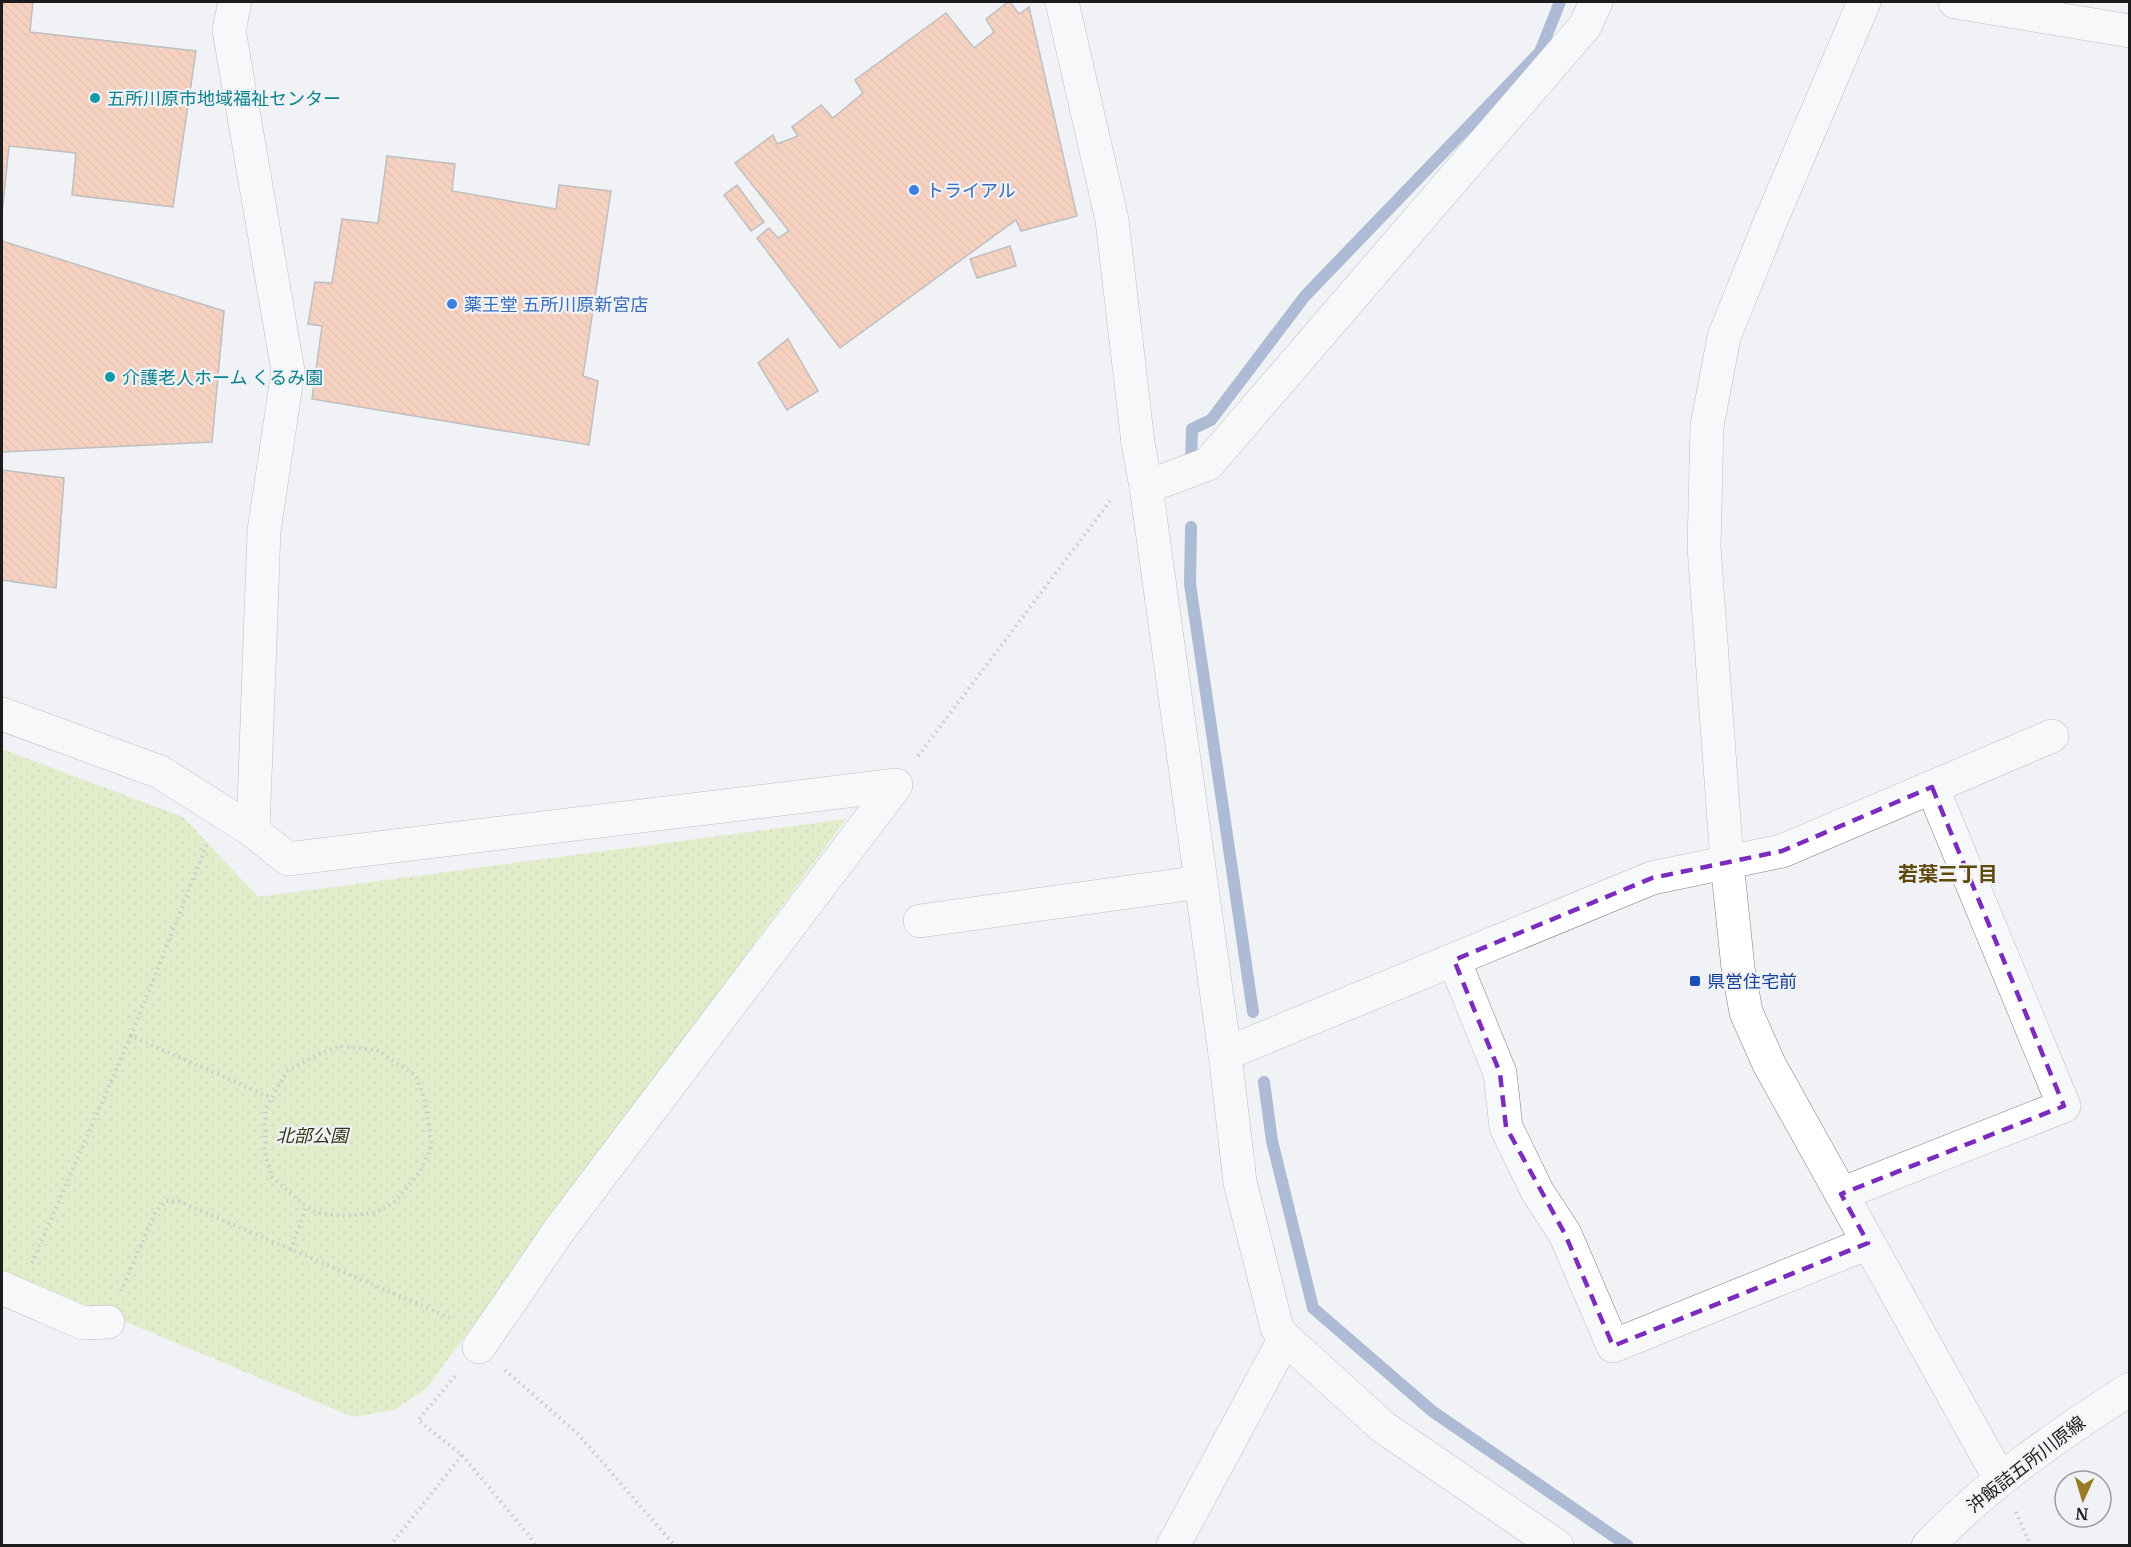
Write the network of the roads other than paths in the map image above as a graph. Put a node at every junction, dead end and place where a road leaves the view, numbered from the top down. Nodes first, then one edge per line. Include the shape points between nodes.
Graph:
1 (235, 2) edge
2 (1062, 2) edge
3 (1596, 2) edge
4 (1864, 2) edge
5 (1955, 2) edge
6 (2124, 25) edge
7 (1146, 487) junction
8 (2, 714) edge
9 (2052, 736) dead end
10 (1932, 787) junction
11 (253, 831) junction
12 (1727, 862) junction
13 (1201, 882) junction
14 (920, 921) dead end
15 (1454, 960) junction
16 (1225, 1054) junction
17 (1841, 1194) junction
18 (1868, 1243) junction
19 (10, 1291) edge
20 (108, 1322) road end
21 (1285, 1338) junction
22 (482, 1342) road end
23 (2130, 1389) edge
24 (2000, 1479) junction
25 (1537, 1539) edge
26 (1173, 1545) edge
27 (1928, 1545) edge

1 - 11 street via 229,30 288,371 264,531
2 - 7 street via 1112,220
3 - 7 street via 1585,26 1208,464
4 - 12 street via 1724,337 1707,426 1704,547
5 - 6 street
7 - 13 street
8 - 11 street via 160,772
9 - 10 street
10 - 12 street via 1782,851
10 - 17 street via 2064,1106
11 - 22 street via 288,859 896,785 560,1229
12 - 15 street via 1652,878
12 - 17 street via 1746,1012 1769,1064
13 - 14 street
13 - 16 street
15 - 16 street
15 - 18 street via 1500,1073 1506,1127 1565,1234 1613,1346
16 - 21 street via 1240,1182 1277,1328
17 - 18 street
18 - 24 street
19 - 20 street via 83,1323
21 - 25 street via 1383,1427
21 - 26 street
23 - 24 street, 沖飯詰五所川原線
24 - 27 street, 沖飯詰五所川原線

